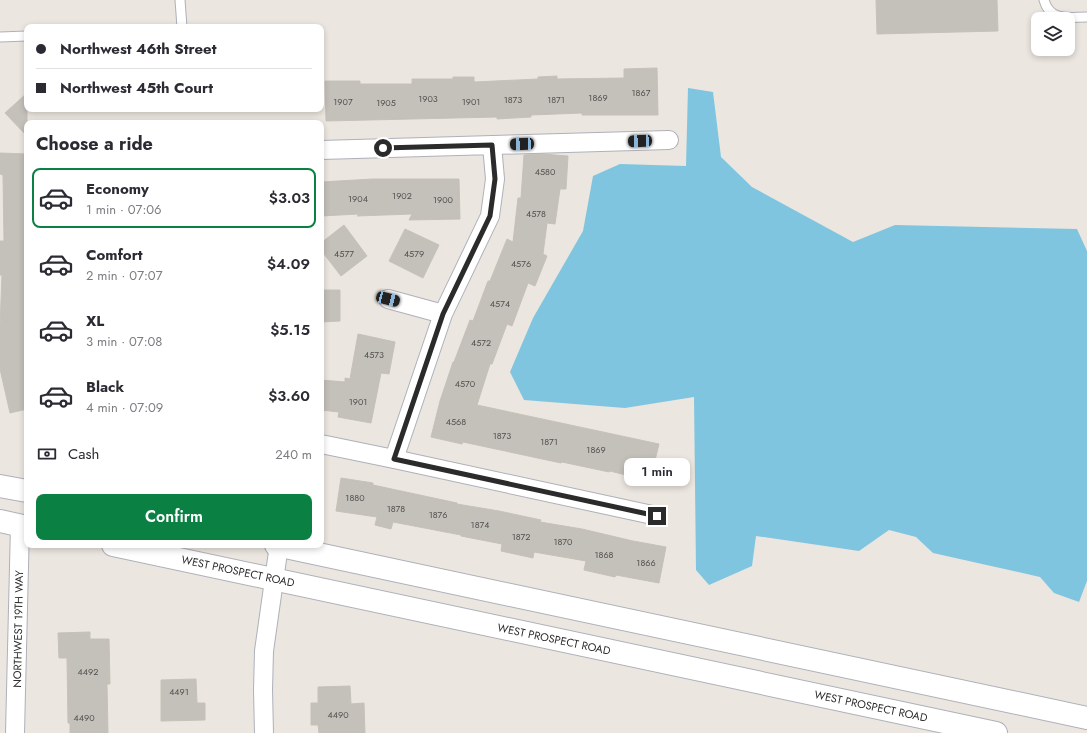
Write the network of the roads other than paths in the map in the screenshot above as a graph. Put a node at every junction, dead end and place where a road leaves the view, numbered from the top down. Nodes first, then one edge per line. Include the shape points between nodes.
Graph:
1 (180, 0) edge
2 (1044, 0) edge
3 (1087, 17) edge
4 (182, 24) edge
5 (24, 36) edge
6 (0, 37) edge
7 (669, 140) dead end
8 (492, 145) junction
9 (324, 150) edge
10 (388, 299) dead end
11 (443, 314) junction
12 (324, 445) edge
13 (394, 459) junction
14 (0, 486) edge
15 (24, 490) edge
16 (657, 516) dead end
17 (16, 524) edge
18 (127, 548) edge
19 (279, 548) edge
20 (293, 548) edge
21 (274, 579) junction
22 (8, 711) edge
23 (1087, 718) edge
24 (15, 733) edge
25 (264, 733) edge
26 (996, 733) edge

1 - 4 lane
2 - 3 lane via 1053,15 1062,18
5 - 6 lane
7 - 8 street
8 - 9 street
8 - 11 street via 495,179 490,216
10 - 11 street
11 - 13 street
12 - 13 street
13 - 16 street
14 - 15 main road
17 - 22 street, NORTHWEST 19TH WAY
18 - 21 main road, WEST PROSPECT ROAD
19 - 21 street
20 - 23 main road
21 - 25 street via 264,651
21 - 26 main road, WEST PROSPECT ROAD
22 - 24 street, NORTHWEST 19TH WAY

